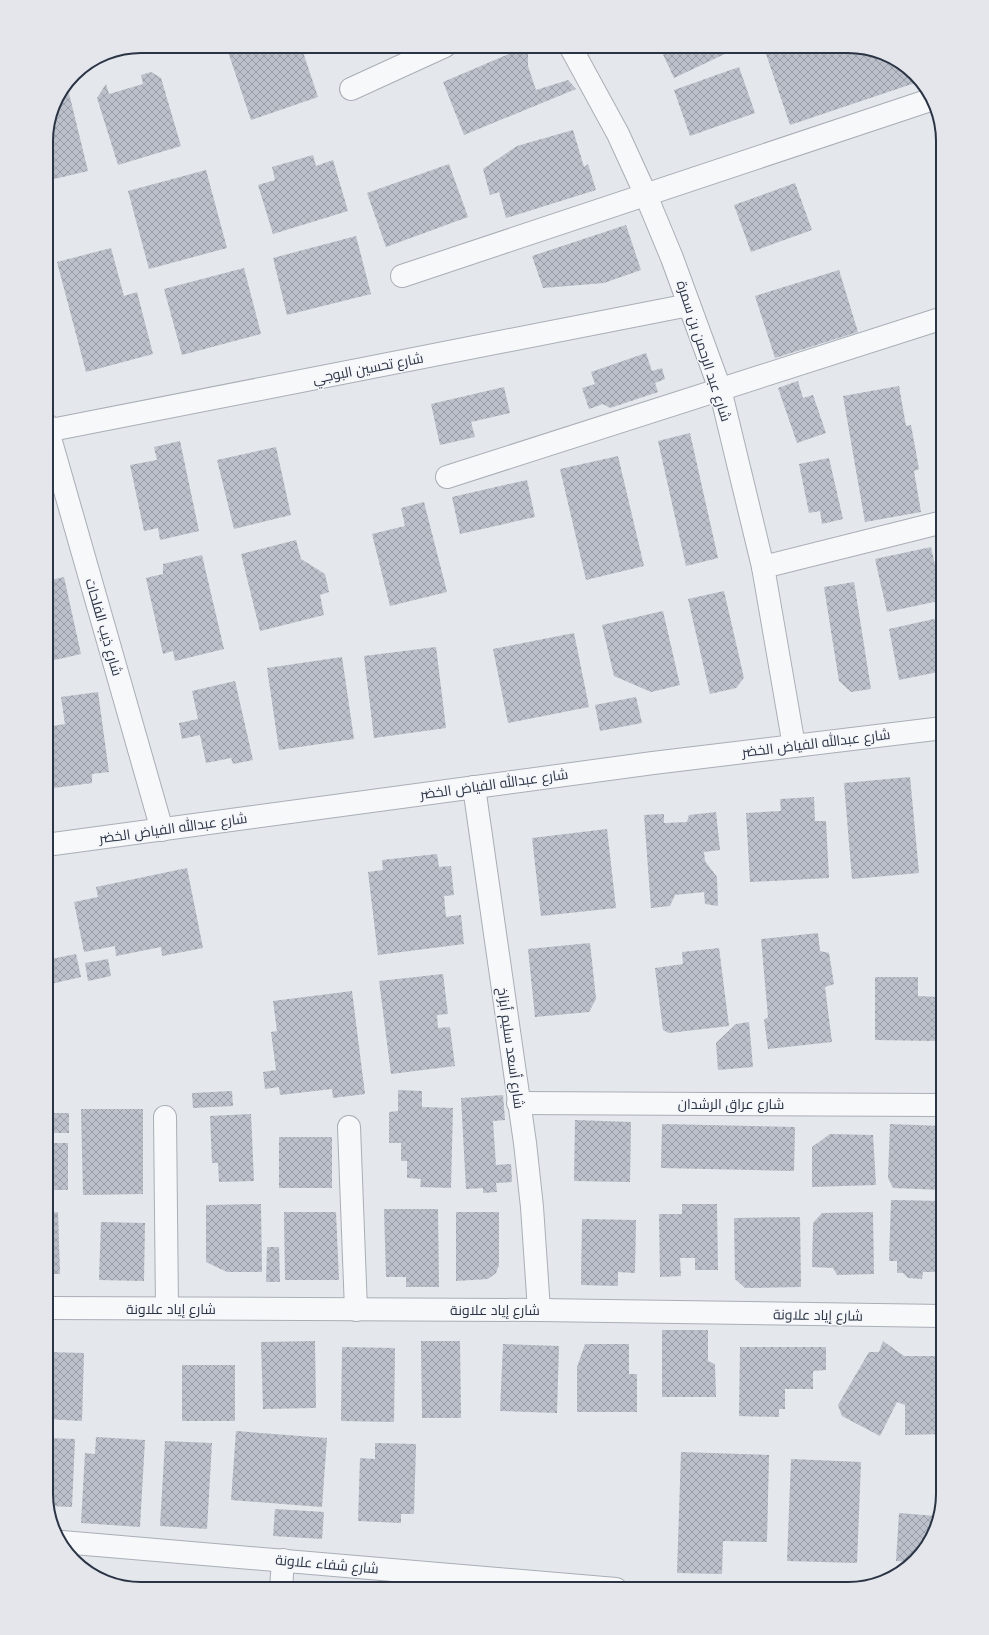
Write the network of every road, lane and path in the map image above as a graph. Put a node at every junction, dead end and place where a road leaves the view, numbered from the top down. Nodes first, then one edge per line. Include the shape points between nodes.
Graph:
1 (430, 53) edge
2 (574, 53) edge
3 (351, 89) dead end
4 (926, 101) edge
5 (645, 193) junction
6 (402, 276) dead end
7 (689, 305) junction
8 (936, 320) edge
9 (720, 389) junction
10 (53, 428) edge
11 (53, 450) edge
12 (447, 477) dead end
13 (936, 524) edge
14 (763, 568) junction
15 (936, 729) edge
16 (794, 746) junction
17 (474, 787) junction
18 (162, 830) junction
19 (53, 844) edge
20 (518, 1103) junction
21 (936, 1105) edge
22 (164, 1117) dead end
23 (349, 1127) dead end
24 (53, 1308) edge
25 (167, 1308) junction
26 (356, 1310) junction
27 (539, 1310) junction
28 (936, 1316) edge
29 (68, 1542) edge
30 (283, 1560) junction
31 (281, 1582) edge
32 (536, 1582) edge

1 - 3 street
2 - 5 street, شارع عبد الرحمن بن سمرة via 618,134
4 - 5 street
5 - 6 street
5 - 7 street, شارع عبد الرحمن بن سمرة
7 - 9 street, شارع عبد الرحمن بن سمرة
7 - 10 street, شارع تحسين البوجي
8 - 9 street
9 - 12 street
9 - 14 street, شارع عبد الرحمن بن سمرة
11 - 18 street, شارع ذيب الفلحات
13 - 14 street
14 - 16 street, شارع عبد الرحمن بن سمرة
15 - 16 street, شارع عبدالله الفياض الخضر
16 - 17 street, شارع عبدالله الفياض الخضر
17 - 18 street, شارع عبدالله الفياض الخضر
17 - 20 street, شارع أسعد سليم أبزاخ
18 - 19 street, شارع عبدالله الفياض الخضر
20 - 21 street, شارع عراق الرشدان
20 - 27 street, شارع أسعد سليم أبزاخ via 532,1207
22 - 25 street
23 - 26 street
24 - 25 street, شارع إياد علاونة
25 - 26 street, شارع إياد علاونة
26 - 27 street, شارع إياد علاونة
27 - 28 street, شارع إياد علاونة
29 - 30 street, شارع شفاء علاونة
30 - 31 street
30 - 32 street, شارع شفاء علاونة

